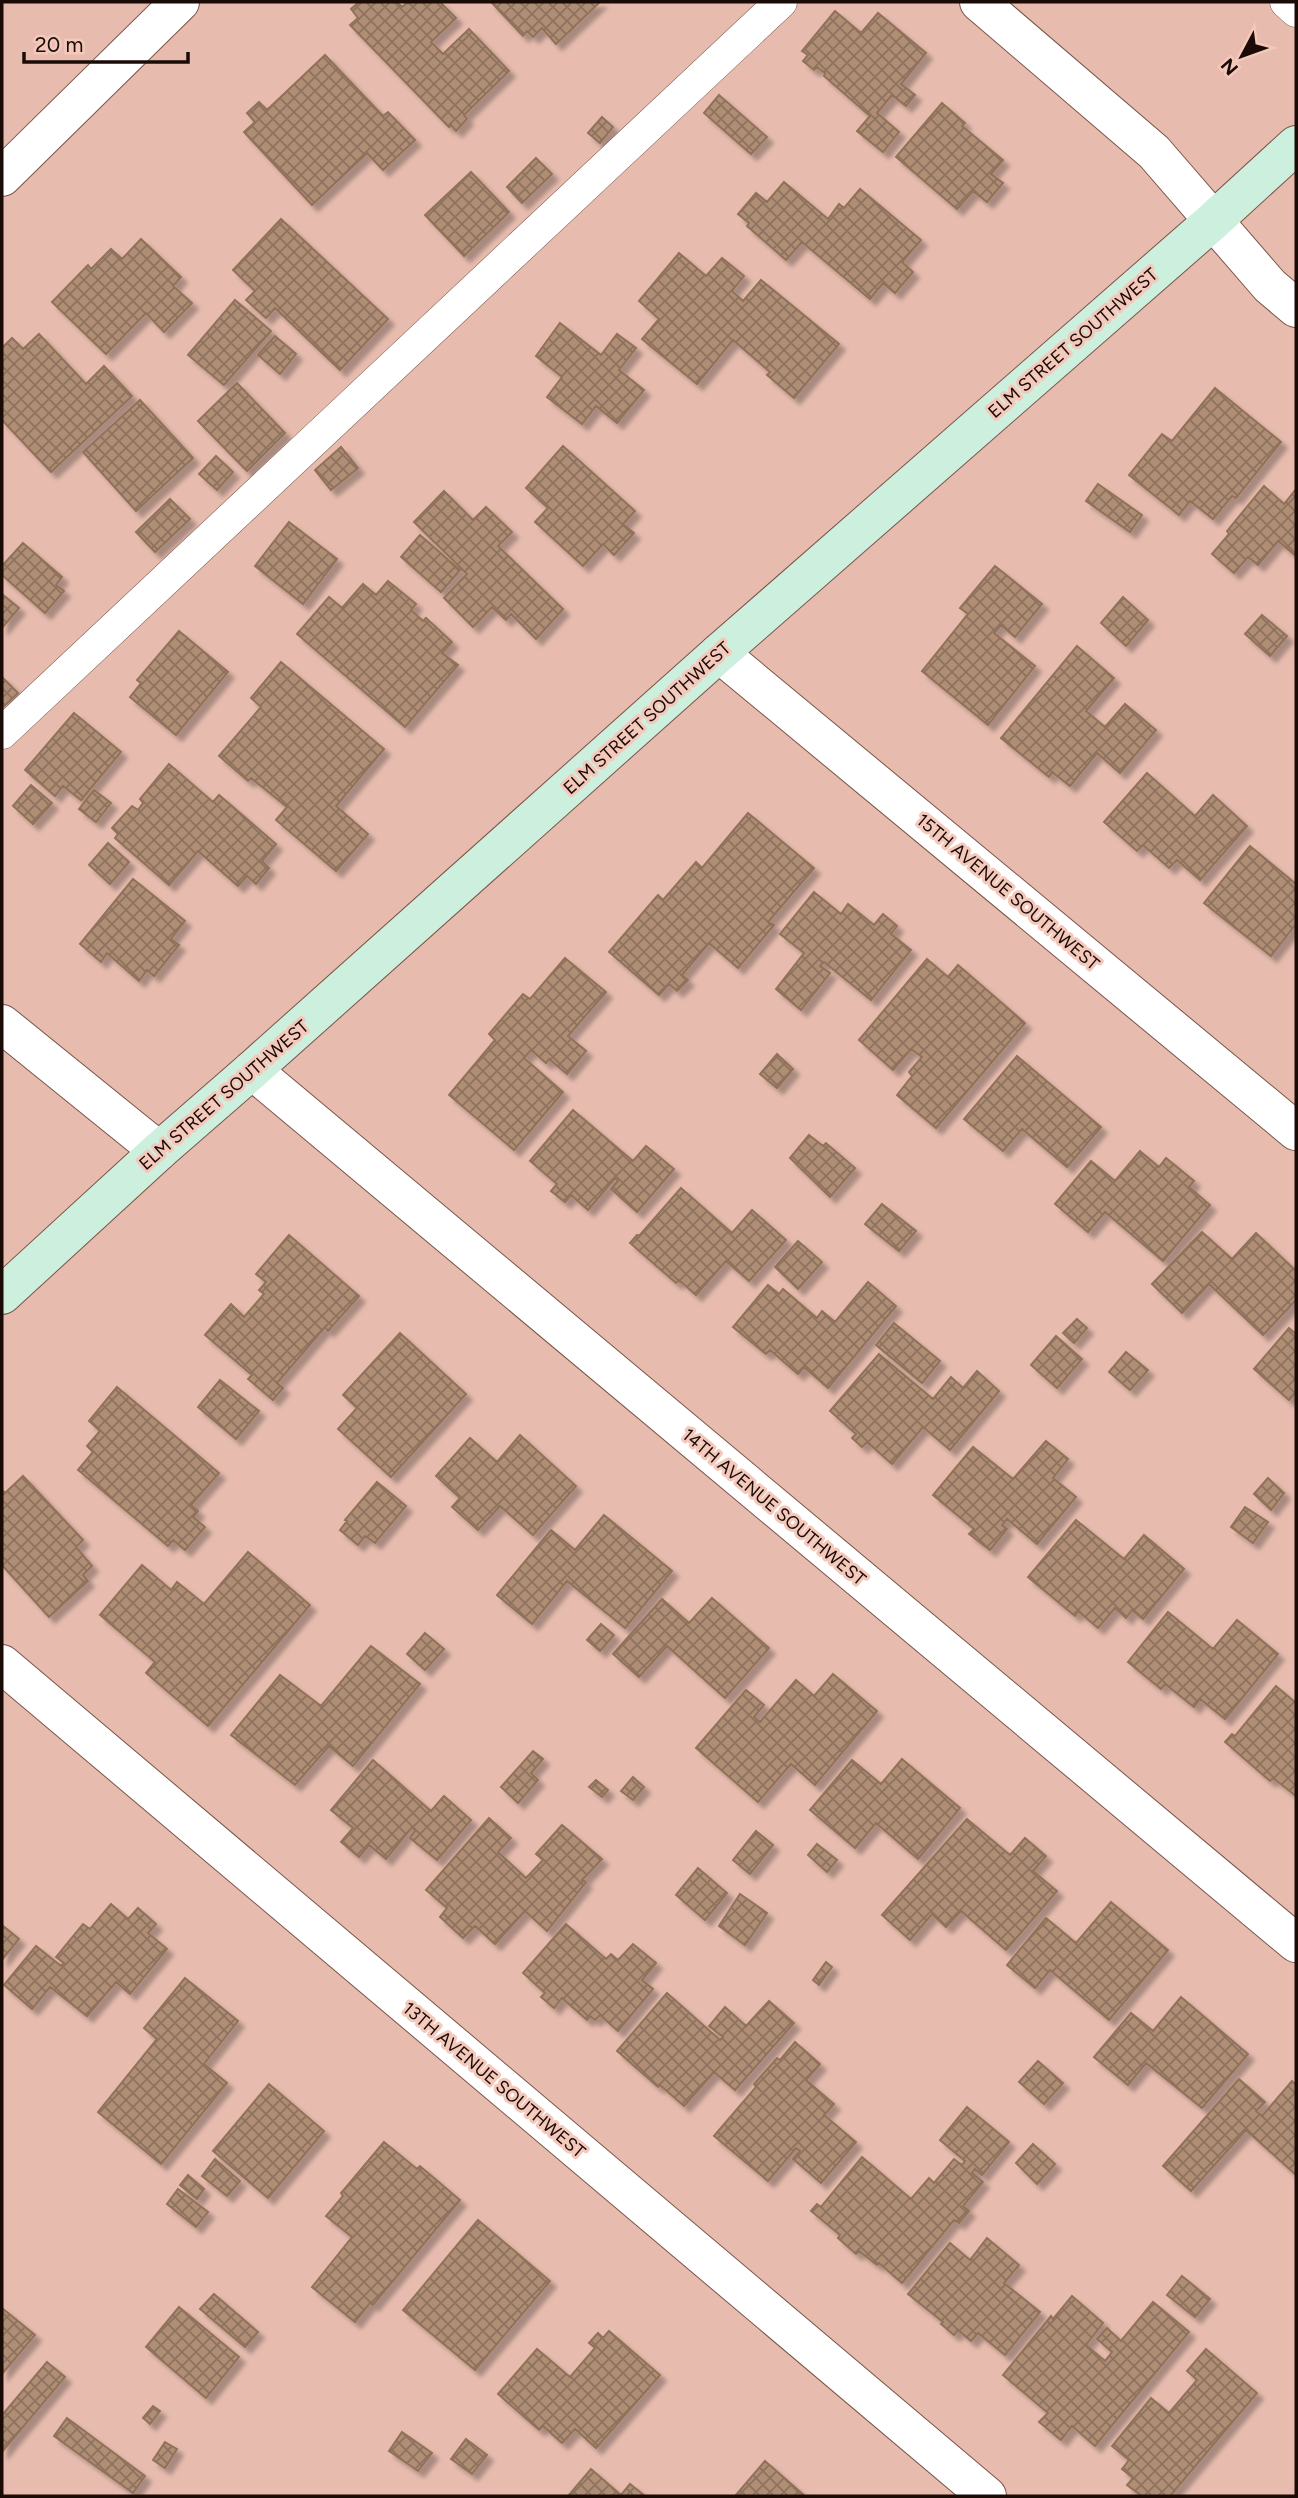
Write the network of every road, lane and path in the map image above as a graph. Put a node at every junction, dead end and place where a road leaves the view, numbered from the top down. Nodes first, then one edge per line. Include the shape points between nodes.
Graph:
1 (180, 2) edge
2 (781, 2) edge
3 (979, 2) edge
4 (1286, 2) edge
5 (1296, 11) edge
6 (1296, 145) edge
7 (2, 177) edge
8 (1213, 221) junction
9 (1296, 309) edge
10 (719, 653) junction
11 (2, 733) edge
12 (2, 1024) edge
13 (252, 1070) junction
14 (1296, 1130) edge
15 (159, 1151) junction
16 (2, 1295) edge
17 (2, 1664) edge
18 (1296, 1943) edge
19 (987, 2496) edge

1 - 7 street
2 - 11 lane
3 - 8 street via 1154,152
4 - 5 lane
6 - 8 street, ELM STREET SOUTHWEST
8 - 9 street
8 - 10 street, ELM STREET SOUTHWEST
10 - 13 street, ELM STREET SOUTHWEST
10 - 14 street, 15TH AVENUE SOUTHWEST
12 - 15 street
13 - 15 street, ELM STREET SOUTHWEST
13 - 18 street, 14TH AVENUE SOUTHWEST
15 - 16 street, ELM STREET SOUTHWEST
17 - 19 street, 13TH AVENUE SOUTHWEST

